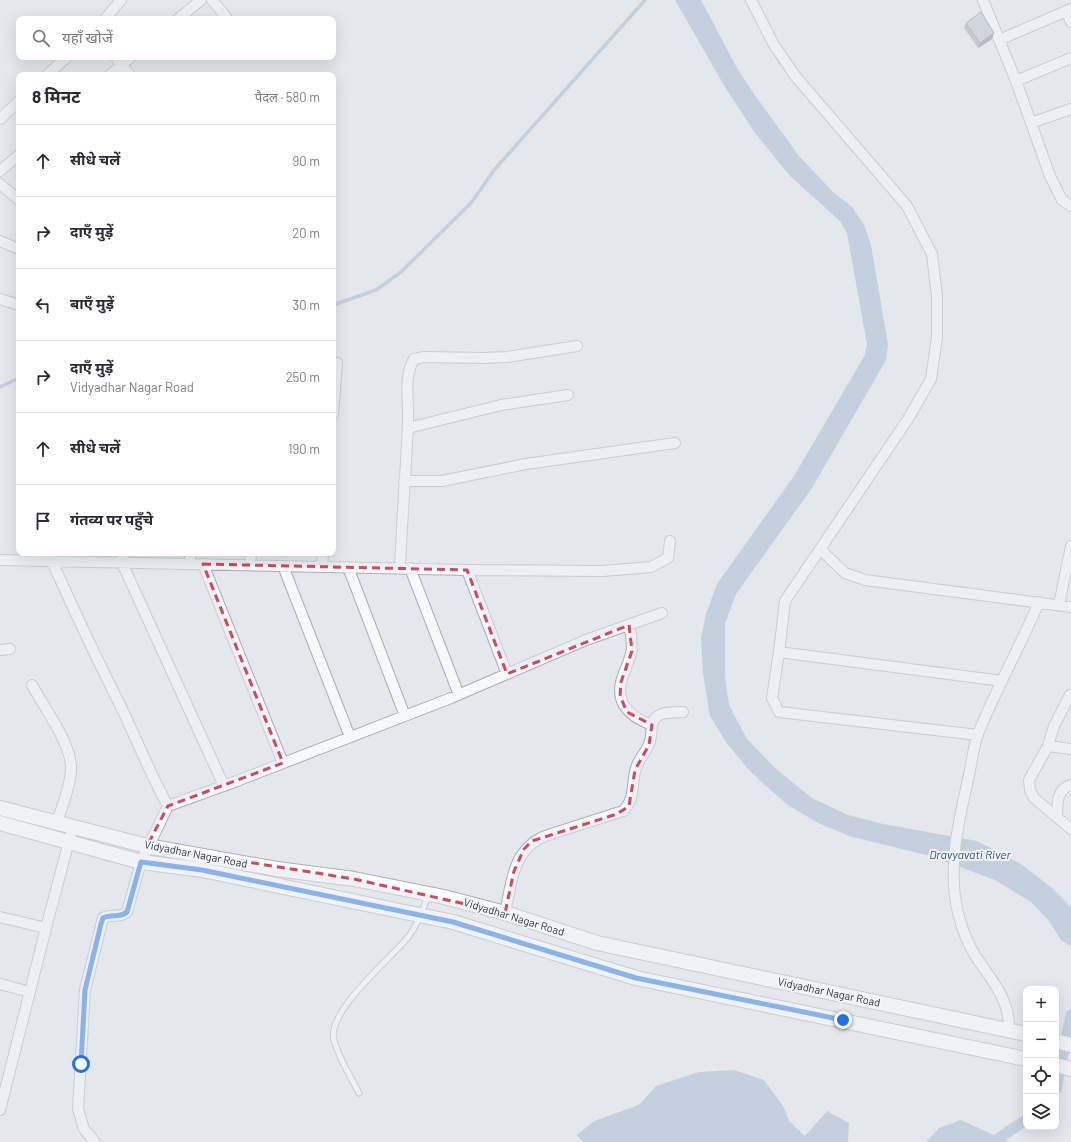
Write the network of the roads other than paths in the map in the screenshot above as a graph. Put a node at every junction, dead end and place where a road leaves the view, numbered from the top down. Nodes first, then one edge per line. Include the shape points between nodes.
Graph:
1 (121, 0) edge
2 (201, 0) edge
3 (212, 0) edge
4 (751, 0) edge
5 (984, 0) edge
6 (1068, 10) edge
7 (108, 16) edge
8 (182, 16) edge
9 (225, 16) edge
10 (1071, 22) edge
11 (999, 40) junction
12 (1071, 58) edge
13 (64, 60) edge
14 (118, 61) edge
15 (50, 72) edge
16 (112, 72) edge
17 (127, 72) edge
18 (1016, 81) junction
19 (16, 104) edge
20 (1071, 109) edge
21 (0, 119) edge
22 (1031, 123) junction
23 (16, 158) edge
24 (0, 172) edge
25 (0, 184) edge
26 (16, 197) edge
27 (1071, 206) edge
28 (0, 240) edge
29 (16, 248) edge
30 (0, 299) edge
31 (16, 304) edge
32 (578, 346) dead end
33 (337, 363) dead end
34 (336, 376) edge
35 (568, 394) dead end
36 (408, 428) junction
37 (675, 443) dead end
38 (404, 481) junction
39 (670, 541) dead end
40 (1071, 546) edge
41 (820, 549) junction
42 (190, 556) edge
43 (251, 556) edge
44 (323, 556) edge
45 (52, 557) edge
46 (123, 558) edge
47 (0, 560) edge
48 (190, 564) junction
49 (203, 564) junction
50 (250, 565) junction
51 (283, 566) junction
52 (322, 567) junction
53 (348, 567) junction
54 (405, 568) junction
55 (467, 570) junction
56 (1039, 602) junction
57 (1059, 605) junction
58 (1071, 607) edge
59 (662, 613) dead end
60 (629, 625) junction
61 (779, 652) junction
62 (507, 674) junction
63 (1002, 681) junction
64 (32, 685) dead end
65 (459, 695) junction
66 (1070, 695) edge
67 (683, 712) dead end
68 (405, 716) junction
69 (652, 725) junction
70 (978, 735) junction
71 (350, 737) junction
72 (1048, 746) junction
73 (1071, 749) edge
74 (283, 763) junction
75 (1071, 784) edge
76 (224, 786) junction
77 (168, 806) junction
78 (0, 808) edge
79 (1057, 816) junction
80 (57, 822) junction
81 (0, 823) edge
82 (73, 826) junction
83 (1071, 829) edge
84 (68, 841) junction
85 (148, 846) junction
86 (141, 862) junction
87 (429, 894) junction
88 (505, 913) junction
89 (422, 915) junction
90 (0, 917) edge
91 (46, 928) junction
92 (0, 984) edge
93 (30, 992) junction
94 (1009, 1030) junction
95 (1023, 1033) edge
96 (1059, 1043) edge
97 (1071, 1045) edge
98 (1023, 1058) edge
99 (1059, 1066) edge
100 (1071, 1069) edge
101 (359, 1093) dead end
102 (0, 1110) edge
103 (95, 1142) edge

1 - 7 street
2 - 8 street
3 - 9 street
4 - 41 street via 774,45 796,77 906,206 932,254 937,296 937,337 931,379 908,419
5 - 11 street
6 - 10 street
6 - 11 street
11 - 18 street
12 - 18 street
13 - 15 street
14 - 16 street
14 - 17 street
18 - 22 street
19 - 21 street
20 - 22 street
22 - 27 street via 1050,176 1062,200
23 - 24 street
25 - 26 street
28 - 29 street
30 - 31 street
32 - 36 street via 491,358 414,359 407,382
33 - 34 street
35 - 36 street via 501,405
36 - 38 street
37 - 38 street via 526,464 442,482
38 - 54 street
39 - 55 street via 668,558 651,568 603,571
40 - 57 street
41 - 56 street via 845,573 865,580
41 - 61 street via 785,601
42 - 48 street
43 - 50 street
44 - 52 street
45 - 46 street
45 - 47 street
45 - 77 street via 82,628 152,778
46 - 48 street
46 - 76 street
48 - 49 street
49 - 50 street
49 - 74 street
50 - 51 street
51 - 52 street
51 - 71 street
52 - 53 street
53 - 54 street
53 - 68 street
54 - 55 street
54 - 65 street
55 - 62 street
56 - 57 street
56 - 63 street
57 - 58 street
59 - 60 street
60 - 62 street via 586,640
60 - 69 street via 632,651 621,682 620,696 627,712
61 - 63 street
61 - 70 street via 772,698 779,712
62 - 65 street
63 - 70 street
64 - 80 street via 71,758 71,773
65 - 68 street
66 - 72 street via 1054,726
67 - 69 street via 662,713 656,717
68 - 71 street
69 - 88 street via 649,745 635,770 628,806 623,812 532,841 524,849 514,871
70 - 94 street via 956,832 953,872 958,911 965,936 1007,1007 1010,1016
71 - 74 street
72 - 73 street
72 - 79 street via 1029,780 1034,798
74 - 76 street
75 - 79 street via 1064,787 1059,794
76 - 77 street
77 - 85 street
78 - 80 main road, Vidyadhar Nagar Road
79 - 83 street
80 - 82 main road, Vidyadhar Nagar Road
81 - 84 main road, Vidyadhar Nagar Road
82 - 84 street
82 - 85 main road, Vidyadhar Nagar Road
84 - 86 main road, Vidyadhar Nagar Road
84 - 91 street
85 - 86 street
85 - 87 main road, Vidyadhar Nagar Road via 277,869 354,879
86 - 89 main road, Vidyadhar Nagar Road via 202,870
86 - 103 street via 127,912 119,917 103,918 85,990 78,1109 84,1129
87 - 88 main road, Vidyadhar Nagar Road
87 - 89 lane
88 - 94 main road, Vidyadhar Nagar Road via 596,943
89 - 98 main road, Vidyadhar Nagar Road via 453,922 636,978
89 - 101 lane via 408,936 343,1008 336,1025 333,1039
90 - 91 street
91 - 93 street
92 - 93 street
93 - 102 street
94 - 95 main road, Vidyadhar Nagar Road
96 - 97 main road
99 - 100 main road

